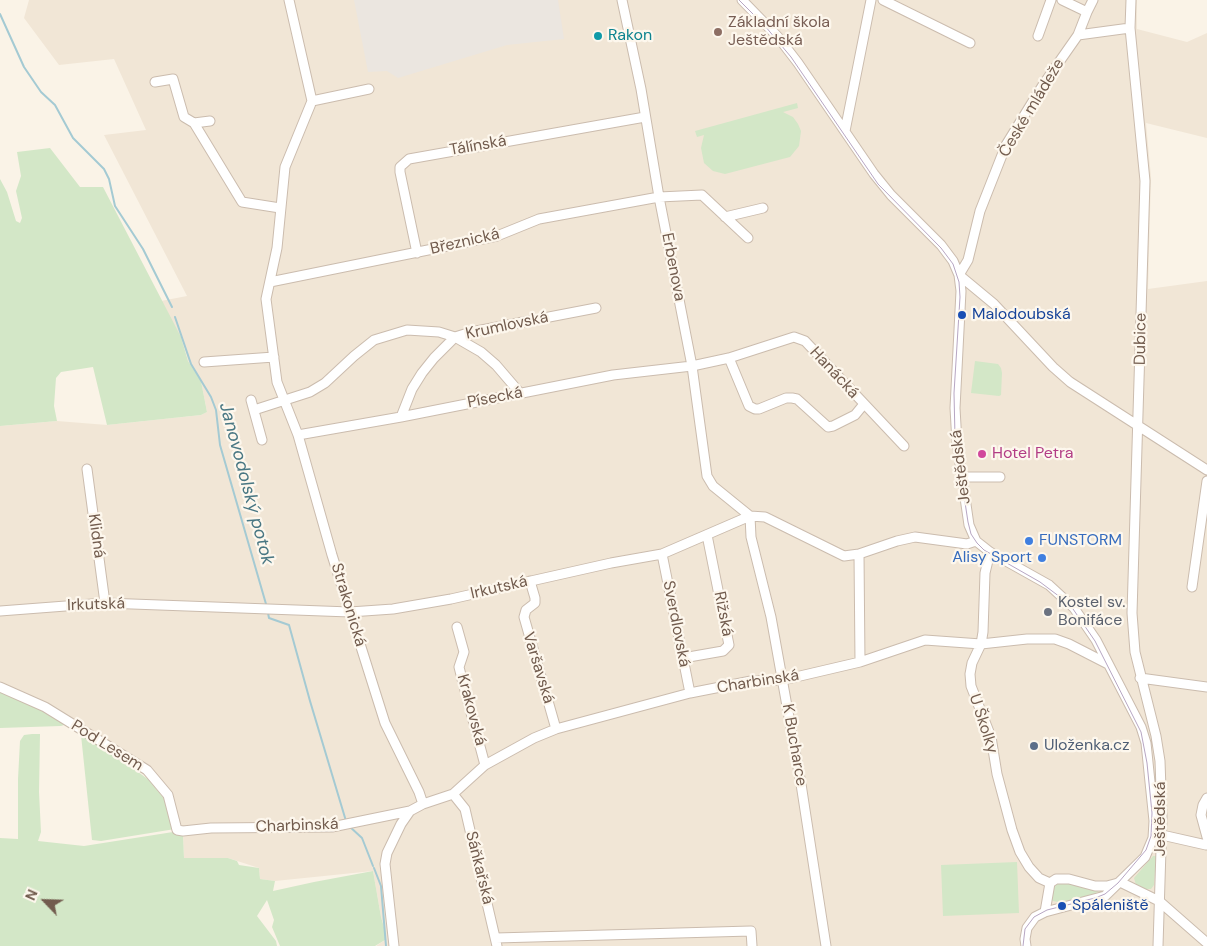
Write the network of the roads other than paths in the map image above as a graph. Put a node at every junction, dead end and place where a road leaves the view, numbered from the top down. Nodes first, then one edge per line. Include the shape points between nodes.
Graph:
1 (289, 0) edge
2 (622, 0) edge
3 (742, 0) edge
4 (871, 0) edge
5 (883, 0) edge
6 (1051, 0) edge
7 (1062, 0) edge
8 (1093, 0) edge
9 (1131, 0) edge
10 (1087, 12) junction
11 (1130, 28) junction
12 (1078, 35) junction
13 (1038, 36) dead end
14 (970, 43) dead end
15 (155, 82) dead end
16 (369, 89) dead end
17 (312, 101) junction
18 (645, 117) junction
19 (210, 120) dead end
20 (194, 123) junction
21 (845, 131) junction
22 (659, 197) junction
23 (280, 208) junction
24 (762, 208) dead end
25 (725, 217) junction
26 (748, 238) dead end
27 (417, 252) junction
28 (958, 275) junction
29 (270, 282) junction
30 (596, 308) dead end
31 (456, 338) junction
32 (274, 357) junction
33 (729, 358) junction
34 (204, 362) dead end
35 (692, 366) junction
36 (520, 393) junction
37 (250, 400) dead end
38 (285, 401) junction
39 (864, 404) junction
40 (254, 410) junction
41 (401, 417) junction
42 (1139, 426) junction
43 (298, 435) junction
44 (262, 440) dead end
45 (904, 446) dead end
46 (87, 470) dead end
47 (1207, 470) edge
48 (962, 477) junction
49 (1000, 477) dead end
50 (1207, 480) edge
51 (750, 516) junction
52 (707, 535) junction
53 (976, 540) junction
54 (990, 552) junction
55 (662, 554) junction
56 (859, 554) junction
57 (530, 581) junction
58 (1192, 587) dead end
59 (105, 603) junction
60 (0, 612) edge
61 (350, 612) junction
62 (457, 627) dead end
63 (981, 644) junction
64 (683, 658) junction
65 (860, 662) junction
66 (1108, 665) junction
67 (1140, 678) junction
68 (783, 680) junction
69 (0, 687) edge
70 (1207, 687) edge
71 (690, 693) junction
72 (556, 730) junction
73 (485, 765) junction
74 (453, 794) junction
75 (1207, 798) edge
76 (423, 804) junction
77 (410, 811) junction
78 (183, 832) joint
79 (1162, 835) junction
80 (1207, 837) edge
81 (1207, 842) edge
82 (1120, 882) junction
83 (1050, 883) junction
84 (1159, 901) junction
85 (1045, 912) junction
86 (497, 942) edge
87 (1207, 943) edge
88 (394, 946) edge
89 (752, 946) edge
90 (826, 946) edge
91 (1026, 946) edge
92 (1158, 946) edge

1 - 17 street
2 - 18 street, Erbenova
3 - 21 street, Ještědská via 778,37
4 - 21 street
5 - 14 street
6 - 13 street
7 - 10 street
8 - 10 street, České mládeže
9 - 11 street, Dubice
10 - 12 street, České mládeže
11 - 12 street
11 - 42 street, Dubice via 1145,182
12 - 28 street, České mládeže via 1006,145 980,211 968,260
15 - 20 street via 173,79 184,117
16 - 17 street
17 - 23 street, Strakonická via 285,166
18 - 22 street, Erbenova
18 - 27 street, Tálínská via 409,159 400,167 400,172
19 - 20 street
20 - 23 street via 242,202
21 - 28 street, Ještědská via 891,195 947,252
22 - 25 street, Březnická via 702,195
22 - 27 street, Březnická via 539,219 497,236
22 - 35 street, Erbenova
23 - 29 street, Strakonická
24 - 25 street
25 - 26 street, Březnická
27 - 29 street, Březnická
28 - 42 street via 994,304 1070,382
28 - 48 street, Ještědská via 961,291 955,408
29 - 32 street, Strakonická via 266,299
30 - 31 street, Krumlovská via 471,332
31 - 36 street via 481,352
31 - 38 street via 439,332 407,330 374,340 325,383
31 - 41 street, Krumlovská via 422,373
32 - 34 street
32 - 38 street, Strakonická via 277,382
33 - 35 street, Hanácká
33 - 39 street, Hanácká via 783,339 799,338
33 - 39 street via 749,406 755,409 786,398 797,399 828,427 855,415
35 - 36 street, Písecká via 613,375
35 - 51 street, Erbenova via 707,476 712,486
36 - 41 street, Písecká
37 - 40 street
38 - 40 street
38 - 43 street, Strakonická
39 - 45 street, Hanácká
40 - 44 street
41 - 43 street, Písecká
42 - 47 street
42 - 67 street, Dubice via 1132,613
43 - 61 street, Strakonická
46 - 59 street, Klidná
48 - 49 street
48 - 53 street, Ještědská via 969,525
50 - 58 street
51 - 52 street, Irkutská
51 - 56 street via 765,517 844,556
51 - 68 street, K Bucharce via 751,537
52 - 55 street, Irkutská
52 - 64 street, Rižská via 728,645 723,651
53 - 54 street, Ještědská
53 - 56 street via 967,544 915,538
54 - 63 street, U Školky via 985,573
54 - 66 street, Ještědská via 1048,586 1074,608 1096,640
55 - 57 street, Irkutská
55 - 64 street, Sverdlovská
56 - 65 street
57 - 61 street, Irkutská via 393,609
57 - 72 street, Varšavská via 536,598 524,617
59 - 60 street, Irkutská
59 - 61 street, Irkutská
61 - 76 street, Strakonická via 384,723
62 - 73 street, Krakovská via 464,652 459,666
63 - 65 street, Charbinská via 925,640
63 - 66 street, Charbinská via 1034,638 1054,640 1069,644
63 - 83 street, U Školky via 972,663 971,686 991,737 1012,830 1030,867
64 - 71 street, Sverdlovská
65 - 68 street, Charbinská
66 - 82 street, Ještědská via 1141,727 1146,743 1154,821 1153,838 1145,857
67 - 70 street
67 - 79 street, Ještědská via 1160,761
68 - 71 street, Charbinská via 750,681
68 - 90 street, K Bucharce
69 - 78 street, Pod Lesem via 45,707 147,770 168,796 175,826
71 - 72 street, Charbinská
72 - 73 street, Charbinská via 534,738
73 - 74 street, Charbinská
74 - 76 street, Charbinská
74 - 86 street, Sáňkařská via 465,809
75 - 80 street via 1201,814
76 - 77 street, Charbinská
77 - 78 street, Charbinská via 332,827 211,828
77 - 88 street via 394,838 385,864
79 - 81 street
79 - 84 street, Ještědská
82 - 83 street via 1095,886 1056,879
82 - 84 street
82 - 85 street, Ještědská via 1105,896
83 - 85 street
84 - 87 street
84 - 92 street, Ještědská
85 - 91 street via 1027,928
86 - 89 street via 751,931

